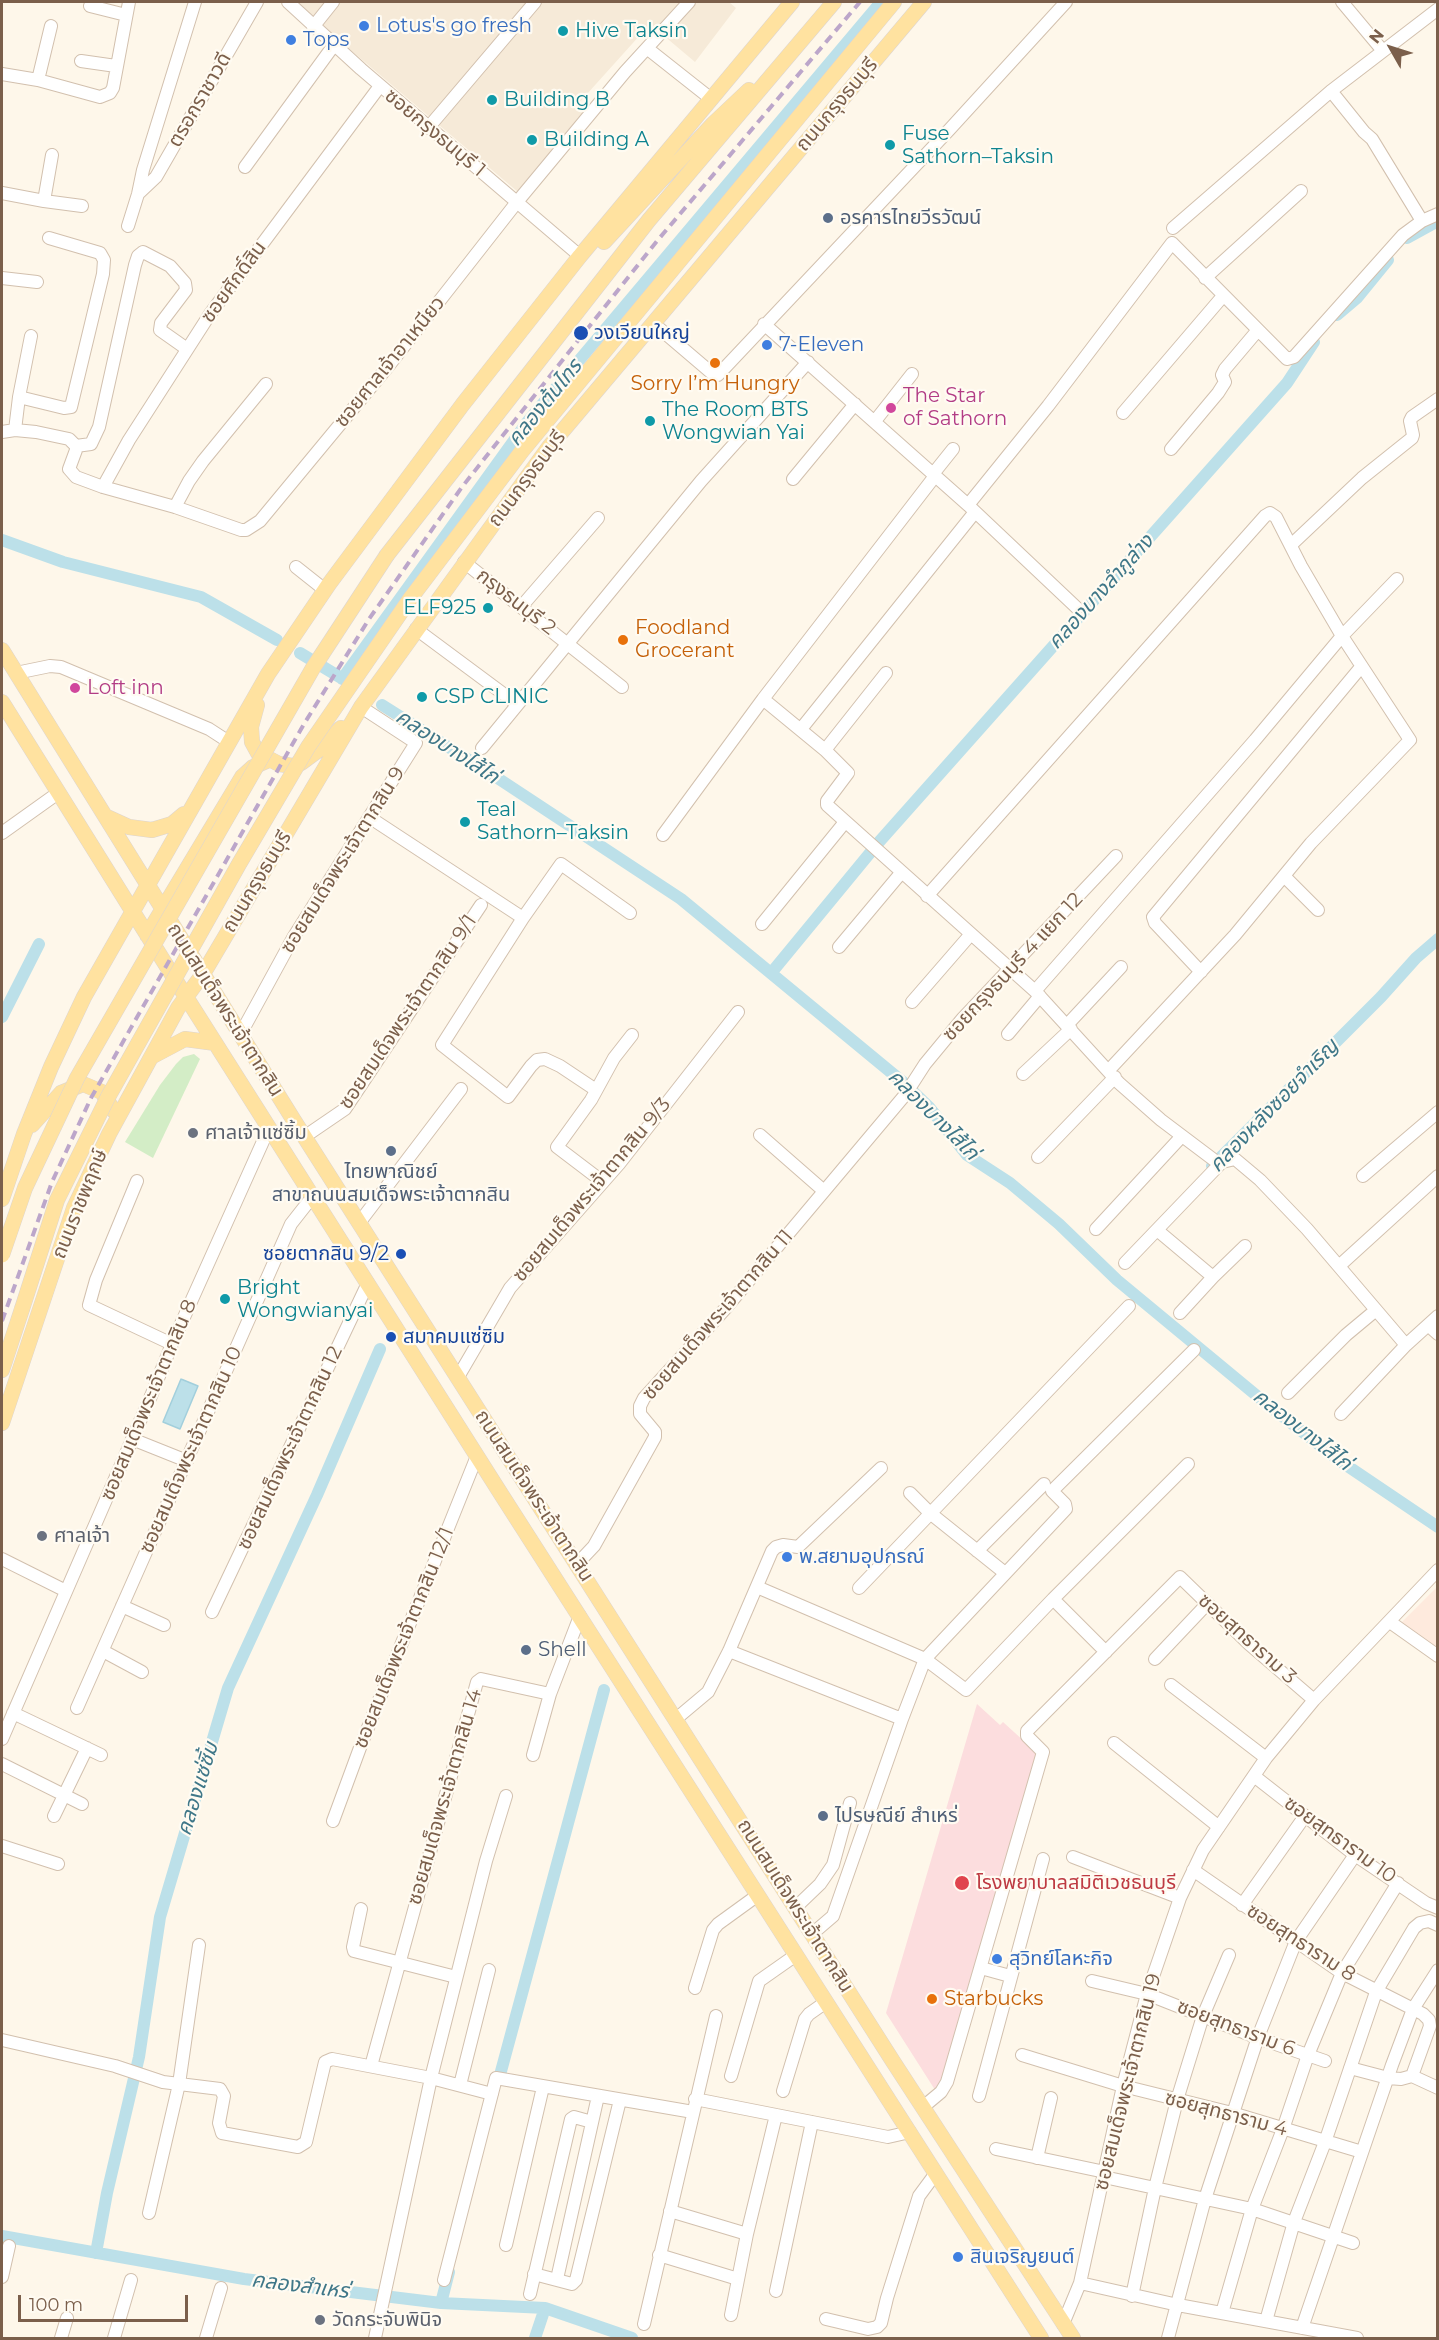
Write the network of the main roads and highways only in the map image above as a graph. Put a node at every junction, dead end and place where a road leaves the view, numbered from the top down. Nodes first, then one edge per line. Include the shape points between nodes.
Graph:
1 (792, 2) edge
2 (834, 2) edge
3 (894, 2) edge
4 (924, 2) edge
5 (795, 48) junction
6 (732, 196) junction
7 (511, 344) junction
8 (549, 447) junction
9 (2, 650) edge
10 (268, 674) junction
11 (2, 702) edge
12 (361, 706) junction
13 (269, 760) junction
14 (189, 810) junction
15 (104, 815) junction
16 (148, 886) junction
17 (162, 908) junction
18 (132, 912) junction
19 (153, 934) junction
20 (181, 965) joint
21 (203, 974) junction
22 (186, 997) junction
23 (215, 1043) junction
24 (148, 1060) junction
25 (24, 1134) junction
26 (109, 1134) junction
27 (2, 1199) edge
28 (2, 1255) edge
29 (2, 1370) edge
30 (2, 1424) edge
31 (798, 1910) junction
32 (779, 1928) junction
33 (823, 1950) junction
34 (799, 1960) junction
35 (1041, 2338) edge
36 (1073, 2338) edge

1 - 7 main road
2 - 5 main road
3 - 6 main road, ถนนกรุงธนบุรี
4 - 8 main road, ถนนกรุงธนบุรี
5 - 7 main road via 713,124
5 - 19 main road, bridge via 649,220 387,555 312,668
6 - 8 main road via 692,256
6 - 20 main road, ถนนกรุงธนบุรี, bridge via 522,451 410,599 308,747
7 - 10 main road via 423,456
8 - 12 main road, ถนนกรุงธนบุรี
9 - 15 main road, ถนนสมเด็จพระเจ้าตากสิน
10 - 13 main road via 251,727 258,753
10 - 14 main road
11 - 18 main road, ถนนสมเด็จพระเจ้าตากสิน
12 - 13 main road via 301,763 286,766
12 - 21 main road, ถนนกรุงธนบุรี
13 - 17 main road via 242,777
14 - 15 main road via 172,824 152,830 129,827
14 - 16 main road
15 - 16 main road, ถนนสมเด็จพระเจ้าตากสิน
16 - 17 main road, ถนนสมเด็จพระเจ้าตากสิน
16 - 18 main road
17 - 19 main road
17 - 21 main road, ถนนสมเด็จพระเจ้าตากสิน
18 - 19 main road, ถนนสมเด็จพระเจ้าตากสิน
18 - 25 main road via 80,1005
19 - 22 main road, ถนนสมเด็จพระเจ้าตากสิน
19 - 28 main road, bridge via 25,1188
20 - 29 main road, ถนนราชพฤกษ์, bridge via 57,1200
21 - 22 main road, ถนนกรุงธนบุรี
21 - 31 main road, ถนนสมเด็จพระเจ้าตากสิน
22 - 23 main road, ถนนสมเด็จพระเจ้าตากสิน
22 - 24 main road, ถนนราชพฤกษ์
23 - 24 main road via 185,1039
23 - 32 main road, ถนนสมเด็จพระเจ้าตากสิน
24 - 26 main road, ถนนราชพฤกษ์
25 - 26 main road via 61,1093 82,1084 102,1092 114,1112
25 - 27 main road
26 - 30 main road, ถนนราชพฤกษ์ via 74,1208
31 - 32 main road
31 - 33 main road, ถนนสมเด็จพระเจ้าตากสิน
32 - 34 main road, ถนนสมเด็จพระเจ้าตากสิน
33 - 34 main road
33 - 36 main road, ถนนสมเด็จพระเจ้าตากสิน
34 - 35 main road, ถนนสมเด็จพระเจ้าตากสิน

